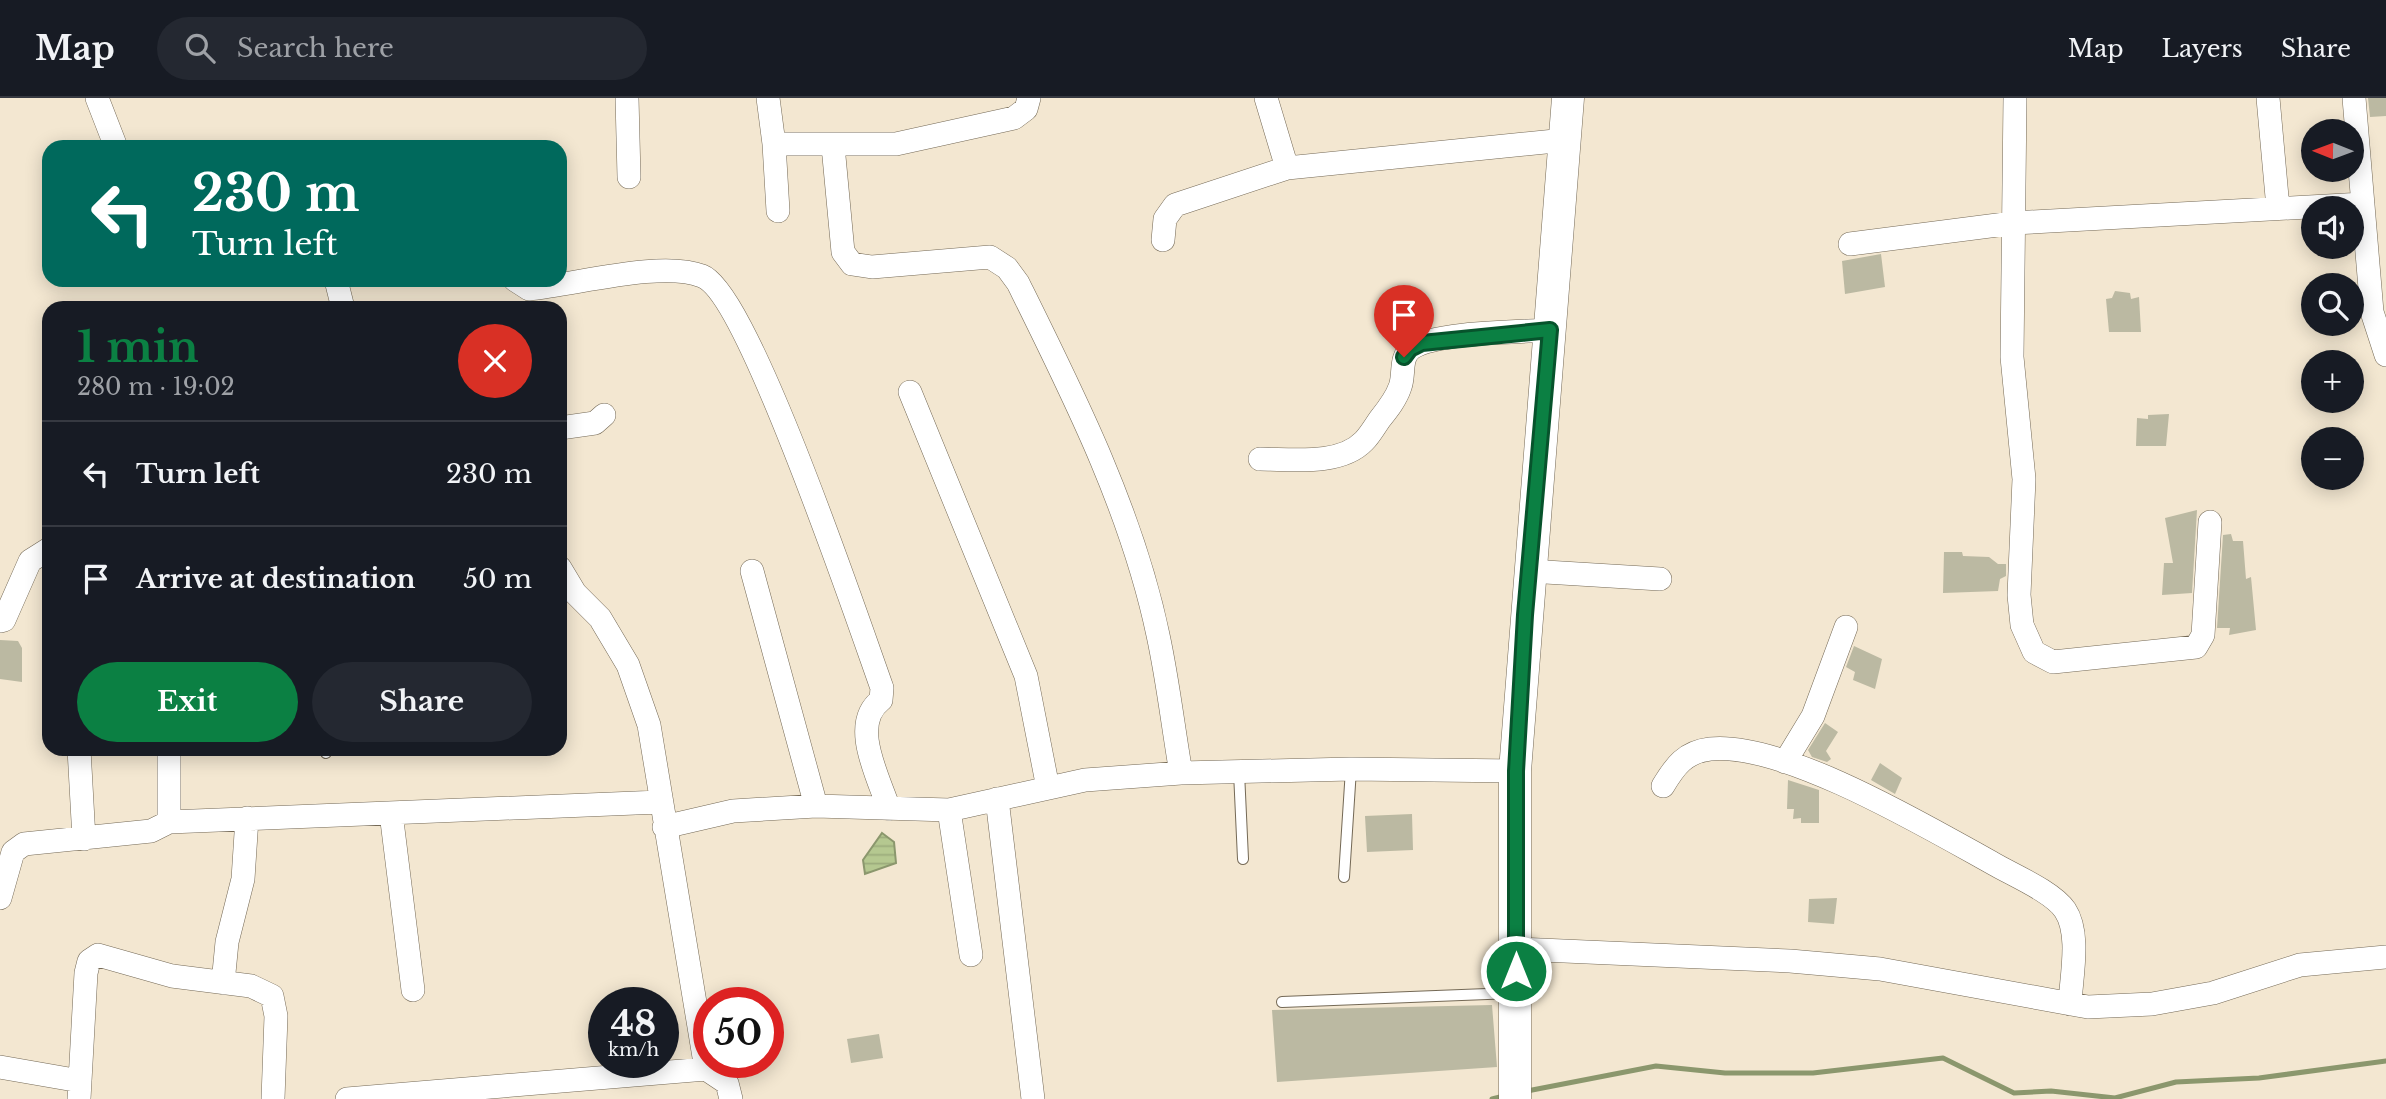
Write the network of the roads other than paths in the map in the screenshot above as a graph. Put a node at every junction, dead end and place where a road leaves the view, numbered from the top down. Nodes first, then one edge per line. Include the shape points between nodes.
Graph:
1 (97, 98) edge
2 (627, 98) edge
3 (768, 98) edge
4 (1029, 98) edge
5 (1266, 98) edge
6 (1567, 98) edge
7 (2015, 98) edge
8 (2268, 98) edge
9 (2354, 98) edge
10 (113, 140) edge
11 (1565, 141) junction
12 (774, 144) junction
13 (832, 146) junction
14 (1287, 168) junction
15 (629, 177) dead end
16 (2362, 196) edge
17 (2301, 207) edge
18 (2278, 208) junction
19 (2364, 209) edge
20 (778, 212) dead end
21 (2013, 223) junction
22 (1163, 240) dead end
23 (1850, 244) dead end
24 (2377, 269) edge
25 (567, 284) edge
26 (526, 287) edge
27 (543, 287) edge
28 (1550, 330) junction
29 (2386, 355) edge
30 (910, 392) dead end
31 (604, 415) dead end
32 (567, 427) edge
33 (1260, 459) dead end
34 (2210, 522) dead end
35 (42, 553) edge
36 (752, 571) dead end
37 (1529, 571) junction
38 (1660, 579) dead end
39 (567, 580) edge
40 (0, 621) edge
41 (1846, 627) dead end
42 (79, 756) edge
43 (169, 756) edge
44 (1785, 762) junction
45 (1351, 769) junction
46 (1516, 771) junction
47 (1239, 772) junction
48 (1181, 773) junction
49 (1663, 786) dead end
50 (1048, 788) junction
51 (998, 799) junction
52 (660, 802) junction
53 (816, 806) junction
54 (889, 809) junction
55 (948, 810) junction
56 (391, 813) junction
57 (247, 818) junction
58 (169, 822) junction
59 (664, 827) junction
60 (84, 839) junction
61 (1243, 859) dead end
62 (1344, 877) dead end
63 (0, 898) edge
64 (1516, 949) junction
65 (971, 955) dead end
66 (2386, 957) edge
67 (223, 983) junction
68 (413, 990) dead end
69 (1516, 993) junction
70 (693, 994) edge
71 (1282, 1002) dead end
72 (2070, 1004) junction
73 (0, 1068) edge
74 (693, 1071) edge
75 (720, 1078) edge
76 (79, 1090) edge
77 (519, 1091) edge
78 (273, 1099) edge
79 (346, 1099) edge
80 (731, 1099) edge
81 (1033, 1099) edge
82 (1515, 1099) edge

1 - 10 street
2 - 15 street
3 - 12 street
4 - 13 street via 1026,109 1014,118 896,144
5 - 14 street
6 - 11 main road
7 - 21 street
8 - 18 street
9 - 16 street
11 - 14 street
11 - 28 main road
12 - 13 street
12 - 20 street
13 - 48 street via 843,252 852,264 872,267 990,257 1007,268 1018,284 1084,415 1125,521 1158,634
14 - 22 street via 1175,205 1165,219
17 - 18 street
18 - 21 street
19 - 24 street
21 - 23 street
21 - 34 street via 2012,357 2024,479 2019,595 2022,625 2034,652 2053,662 2196,648 2203,635
24 - 29 street via 2372,312
25 - 54 street via 685,270 706,277 727,300 794,444 882,688 881,700 869,708 865,721
26 - 27 street
28 - 33 street via 1422,343 1404,357 1401,386 1363,442 1344,453 1318,458
28 - 37 main road
30 - 50 street via 1026,676
31 - 32 street via 595,423
35 - 40 street via 30,561
36 - 53 street
37 - 38 street
37 - 46 main road
39 - 52 street via 600,618 628,665 649,725
41 - 44 street via 1813,716
42 - 60 street
43 - 58 street
44 - 49 street via 1712,748 1676,763
44 - 72 street via 1910,818 2063,907 2071,922
45 - 46 street
45 - 47 street
45 - 62 lane
46 - 64 main road
47 - 48 street
47 - 61 lane
48 - 50 street via 1085,780
50 - 51 street
51 - 55 street
51 - 81 street
52 - 56 street
52 - 59 street
53 - 54 street
53 - 59 street via 733,811
54 - 55 street
55 - 65 street
56 - 57 street
56 - 68 street
57 - 58 street
57 - 67 street via 243,879 227,942
58 - 60 street via 150,831
59 - 70 street
60 - 63 street via 34,842 17,848
64 - 69 main road
64 - 72 street via 1880,969
66 - 72 street via 2300,965 2213,993 2152,1004
67 - 76 street via 172,976 93,956 86,974
67 - 78 street via 251,986 272,996 276,1016
69 - 71 lane
69 - 82 main road
73 - 76 street
74 - 77 street
75 - 80 street via 727,1083
77 - 79 street

